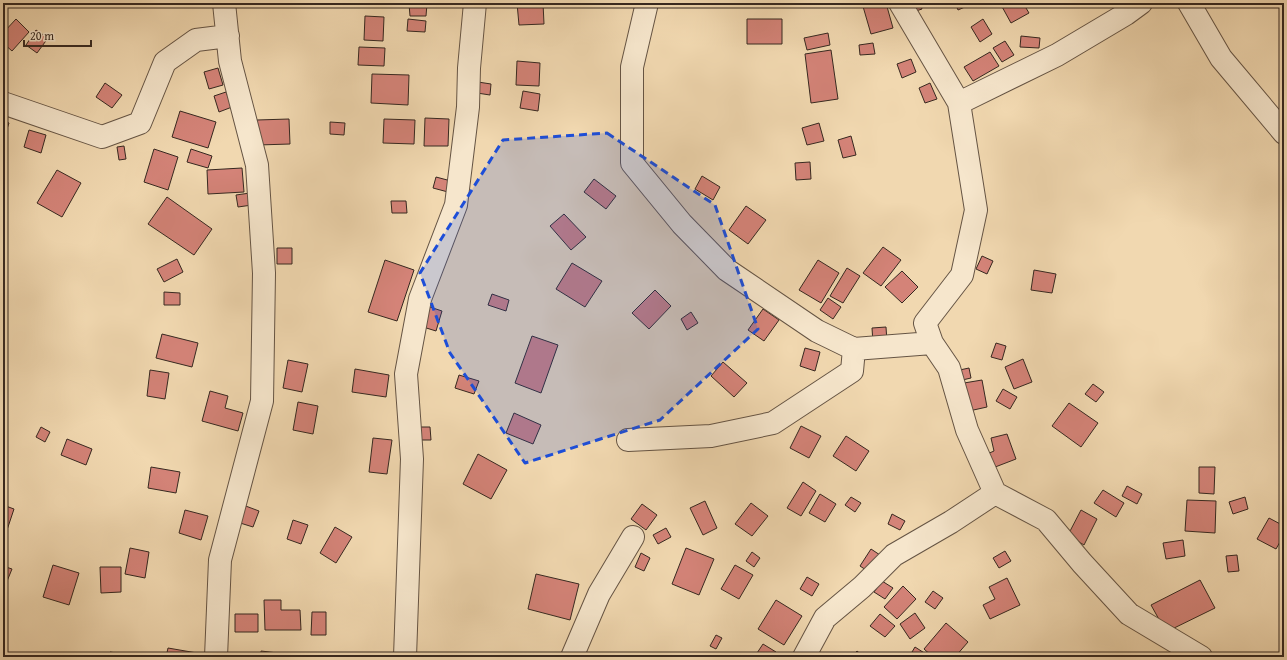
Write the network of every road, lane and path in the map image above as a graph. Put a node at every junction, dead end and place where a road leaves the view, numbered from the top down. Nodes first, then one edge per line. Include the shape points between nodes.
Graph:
1 (224, 3) edge
2 (475, 3) edge
3 (647, 3) edge
4 (900, 3) edge
5 (1141, 3) edge
6 (1189, 3) edge
7 (228, 36) junction
8 (3, 103) edge
9 (960, 103) junction
10 (1284, 133) edge
11 (932, 343) junction
12 (854, 349) junction
13 (628, 440) dead end
14 (995, 493) junction
15 (633, 536) dead end
16 (216, 657) edge
17 (406, 657) edge
18 (572, 657) edge
19 (804, 657) edge
20 (1201, 657) edge

1 - 7 street
2 - 17 street via 468,107 456,205 420,299 406,374 412,459
3 - 12 street via 632,67 632,163 682,224 727,270 817,331
4 - 9 street
5 - 9 street via 1057,55
6 - 10 street via 1221,58
7 - 8 street via 196,40 165,62 140,123 102,137
7 - 16 street via 230,60 257,165 264,273 262,401 220,560
9 - 11 street via 976,210 962,274 924,323
11 - 12 street
11 - 14 street via 949,368 967,430
12 - 13 street via 852,371 773,423 711,436
14 - 19 street via 894,556 862,588 825,618
14 - 20 street via 1046,520 1129,614
15 - 18 street via 598,594

